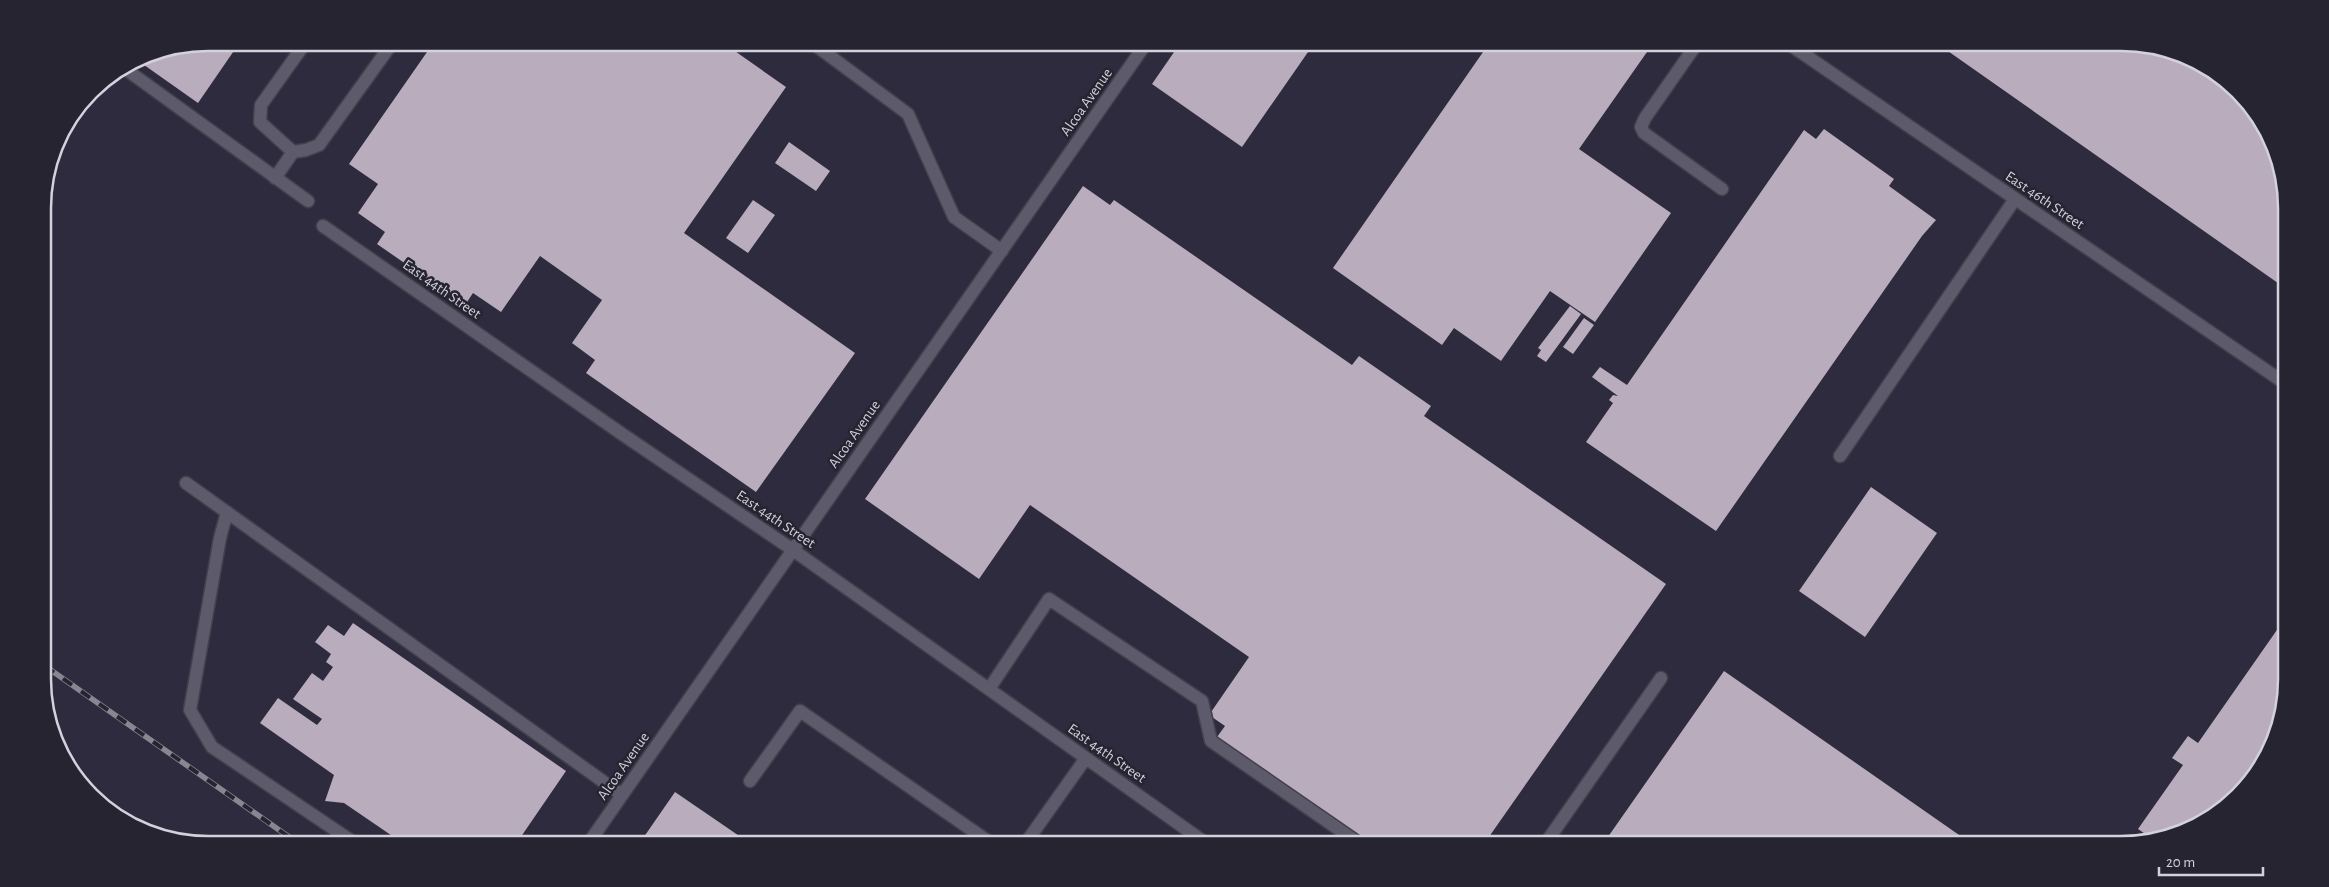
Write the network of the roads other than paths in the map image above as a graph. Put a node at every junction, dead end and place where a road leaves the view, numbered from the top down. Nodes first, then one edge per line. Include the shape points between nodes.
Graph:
1 (1692, 51) edge
2 (1799, 51) edge
3 (299, 52) edge
4 (386, 52) edge
5 (824, 52) edge
6 (1140, 52) edge
7 (130, 72) edge
8 (293, 152) junction
9 (276, 178) junction
10 (1722, 189) dead end
11 (2015, 199) junction
12 (308, 201) dead end
13 (323, 226) dead end
14 (1002, 251) junction
15 (2278, 379) edge
16 (1840, 456) dead end
17 (186, 483) dead end
18 (227, 512) junction
19 (794, 550) junction
20 (1661, 678) dead end
21 (988, 689) junction
22 (1086, 758) junction
23 (750, 781) dead end
24 (622, 795) junction
25 (1195, 835) edge
26 (1348, 835) edge
27 (1551, 835) edge
28 (344, 836) edge
29 (594, 836) edge
30 (980, 836) edge
31 (1031, 836) edge

1 - 10 street via 1641,127 1644,133
2 - 11 street, East 46th Street
3 - 8 street via 261,106 260,122
4 - 8 street via 319,145
5 - 14 street via 908,114 954,217
6 - 14 street, Alcoa Avenue
7 - 9 street
8 - 9 street
9 - 12 street
11 - 15 street, East 46th Street
11 - 16 street
13 - 19 street, East 44th Street
14 - 19 street, Alcoa Avenue
17 - 18 street
18 - 24 street
18 - 28 street via 190,710 212,747
19 - 21 street, East 44th Street
19 - 24 street, Alcoa Avenue
20 - 27 street
21 - 22 street, East 44th Street
21 - 26 street via 1049,600 1202,701 1211,741
22 - 25 street, East 44th Street
22 - 31 street
23 - 30 street via 800,711
24 - 29 street, Alcoa Avenue

